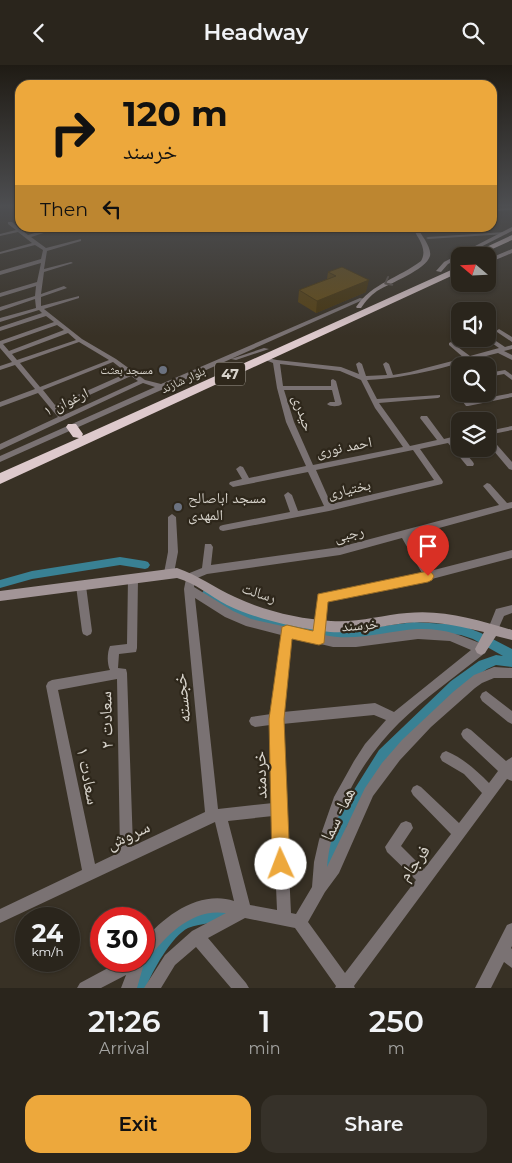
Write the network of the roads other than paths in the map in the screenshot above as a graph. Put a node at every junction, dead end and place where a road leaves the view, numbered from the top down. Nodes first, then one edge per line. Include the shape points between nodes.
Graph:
1 (45, 250) edge
2 (426, 250) edge
3 (512, 251) edge
4 (496, 258) edge
5 (44, 261) junction
6 (71, 263) dead end
7 (451, 270) edge
8 (451, 270) edge
9 (43, 271) junction
10 (0, 273) edge
11 (40, 283) junction
12 (64, 288) dead end
13 (0, 295) edge
14 (37, 297) junction
15 (76, 297) dead end
16 (360, 303) junction
17 (38, 307) junction
18 (0, 309) edge
19 (46, 314) junction
20 (0, 320) edge
21 (58, 323) junction
22 (0, 329) edge
23 (68, 331) junction
24 (499, 331) dead end
25 (80, 339) junction
26 (512, 340) edge
27 (496, 344) edge
28 (455, 347) edge
29 (512, 347) edge
30 (3, 348) edge
31 (502, 350) junction
32 (269, 356) junction
33 (467, 357) edge
34 (476, 357) edge
35 (512, 357) edge
36 (114, 360) junction
37 (16, 362) junction
38 (359, 363) dead end
39 (386, 364) dead end
40 (451, 364) edge
41 (210, 366) junction
42 (0, 368) edge
43 (132, 373) junction
44 (496, 374) edge
45 (391, 377) junction
46 (512, 378) edge
47 (362, 379) junction
48 (143, 381) junction
49 (162, 387) junction
50 (280, 388) junction
51 (39, 390) junction
52 (147, 394) junction
53 (512, 395) edge
54 (438, 397) dead end
55 (496, 398) edge
56 (375, 401) junction
57 (466, 402) edge
58 (478, 402) edge
59 (330, 404) dead end
60 (0, 405) edge
61 (54, 408) junction
62 (424, 418) dead end
63 (71, 426) junction
64 (512, 428) edge
65 (496, 431) edge
66 (451, 440) edge
67 (446, 441) junction
68 (0, 447) edge
69 (411, 448) junction
70 (496, 449) edge
71 (0, 459) edge
72 (470, 464) dead end
73 (512, 467) edge
74 (0, 468) edge
75 (310, 468) junction
76 (240, 469) dead end
77 (0, 479) edge
78 (247, 481) junction
79 (233, 484) dead end
80 (487, 486) dead end
81 (288, 495) dead end
82 (509, 506) edge
83 (329, 508) junction
84 (296, 514) junction
85 (172, 517) dead end
86 (223, 528) dead end
87 (405, 535) junction
88 (208, 547) dead end
89 (512, 554) edge
90 (206, 570) junction
91 (169, 573) junction
92 (428, 576) junction
93 (190, 577) junction
94 (133, 578) junction
95 (81, 586) junction
96 (189, 589) junction
97 (0, 596) edge
98 (512, 609) edge
99 (321, 626) junction
100 (494, 629) junction
101 (87, 631) dead end
102 (287, 631) junction
103 (512, 635) edge
104 (319, 639) junction
105 (481, 649) junction
106 (118, 670) junction
107 (512, 673) edge
108 (486, 697) dead end
109 (512, 718) edge
110 (276, 719) junction
111 (395, 719) junction
112 (255, 721) dead end
113 (467, 734) dead end
114 (446, 757) dead end
115 (510, 769) edge
116 (417, 791) dead end
117 (490, 792) junction
118 (279, 809) junction
119 (216, 816) junction
120 (406, 828) dead end
121 (460, 833) junction
122 (128, 856) junction
123 (90, 874) junction
124 (425, 879) junction
125 (319, 888) junction
126 (244, 911) junction
127 (0, 916) edge
128 (284, 918) junction
129 (299, 922) junction
130 (512, 930) edge
131 (196, 936) junction
132 (155, 940) edge
133 (507, 955) edge
134 (116, 972) edge
135 (134, 972) edge
136 (345, 987) edge
137 (85, 988) edge
138 (129, 988) edge
139 (152, 988) edge
140 (241, 988) edge
141 (483, 988) edge

1 - 5 street
2 -> 16 street via 424,260
3 - 4 street
5 - 9 street
5 - 10 street
6 - 9 street
7 - 16 highway, بلوار شازند / 47
8 - 32 highway, بلوار شازند / 47
9 - 11 street
11 - 13 street
11 - 14 street
12 - 14 street
14 - 17 street
14 - 18 street
15 - 17 street
16 - 32 highway, بلوار شازند / 47
16 - 41 street via 244,349
17 - 19 street
17 - 20 street
19 - 21 street
19 - 22 street
21 - 23 street
21 - 30 street
23 - 25 street
23 - 30 street
24 - 26 street
25 - 36 street
25 - 37 street
27 - 31 street
28 - 33 street
29 - 31 street
30 - 37 street
31 - 34 street
31 - 35 street
32 - 41 street
32 - 47 street via 341,369
32 - 50 street, حیدری
32 - 63 highway, بلوار شازند / 47
32 - 77 highway, بلوار شازند / 47
36 - 43 street
36 - 51 street
37 - 42 street
37 - 51 street
38 - 47 street
39 - 45 street
40 - 45 street
41 - 49 street
43 - 48 street
43 - 61 street
44 - 46 street via 505,372
45 - 47 street
47 - 56 street
48 - 49 street
48 - 52 street
48 - 63 street, ارغوان ۱
49 - 52 street
50 - 59 street via 334,384 339,404
50 - 75 street, حیدری via 290,422
51 - 60 street
51 - 61 street
52 - 63 street
53 - 55 street
54 - 56 street
56 - 69 street
57 - 58 street
61 - 63 street
62 - 67 street
63 - 68 street, ارغوان ۱
63 - 71 street
63 - 74 highway, بلوار شازند / 47
64 - 65 street
66 - 67 street, احمد نوری
67 - 69 street, احمد نوری
67 - 72 street
69 - 75 street, احمد نوری
69 - 83 street, بختیاری via 439,482
70 - 73 street
75 - 78 street, احمد نوری
75 - 83 street, حیدری
76 - 78 street
78 - 79 street, احمد نوری
80 - 82 street
81 - 84 street
82 - 87 street, رجبی
83 - 84 street, بختیاری
84 - 86 street, بختیاری
85 - 91 street via 173,552
87 - 90 street, رجبی via 340,551
87 - 92 street
88 - 90 street
89 - 92 street
90 - 93 street, رجبی
91 - 93 street, رسالت
91 - 94 street, رسالت
92 - 99 street via 322,598
93 - 96 street, خجسته
93 - 99 street, رسالت via 252,609
94 - 95 street, رسالت
94 - 106 street via 132,648 114,650
95 - 97 street, رسالت
95 - 101 street
96 - 102 street, خرسند via 241,619
96 - 119 street, خجسته
98 - 100 street via 500,612
99 - 100 street, رسالت via 353,627 409,617
99 - 104 street
100 - 103 street, رسالت
100 - 105 street
102 - 104 street, خرسند
102 - 110 street, خردمند
104 - 105 street, خرسند via 356,642 418,633 450,636
105 - 111 street, هما- سما
106 - 122 street, سعادت ۲
106 - 123 street, سعادت ۱ via 52,686
107 - 125 street, هما- سما via 494,671 484,675 399,750 369,792 333,869
108 - 109 street
110 - 111 street via 375,709
110 - 112 street
110 - 118 street, خردمند
111 - 125 street, هما- سما via 360,760 339,802 320,860
113 - 115 street
114 - 117 street via 468,770
115 - 117 street, فرجام
116 - 121 street
117 - 121 street, فرجام
118 - 119 street, سروش
118 - 128 street, خردمند
119 - 122 street, سروش
119 - 126 street, خجسته
120 - 124 street via 392,847
121 - 124 street, فرجام
122 - 123 street, سروش
123 - 127 street, سروش
124 - 136 street, فرجام
125 - 129 street via 311,908
126 - 128 street
126 - 131 street
126 - 132 street via 222,905 195,910 168,924
128 - 129 street
129 - 136 street
130 - 133 street
131 - 139 street via 170,960
131 - 140 street
133 - 141 street
134 - 137 street
135 - 138 street

